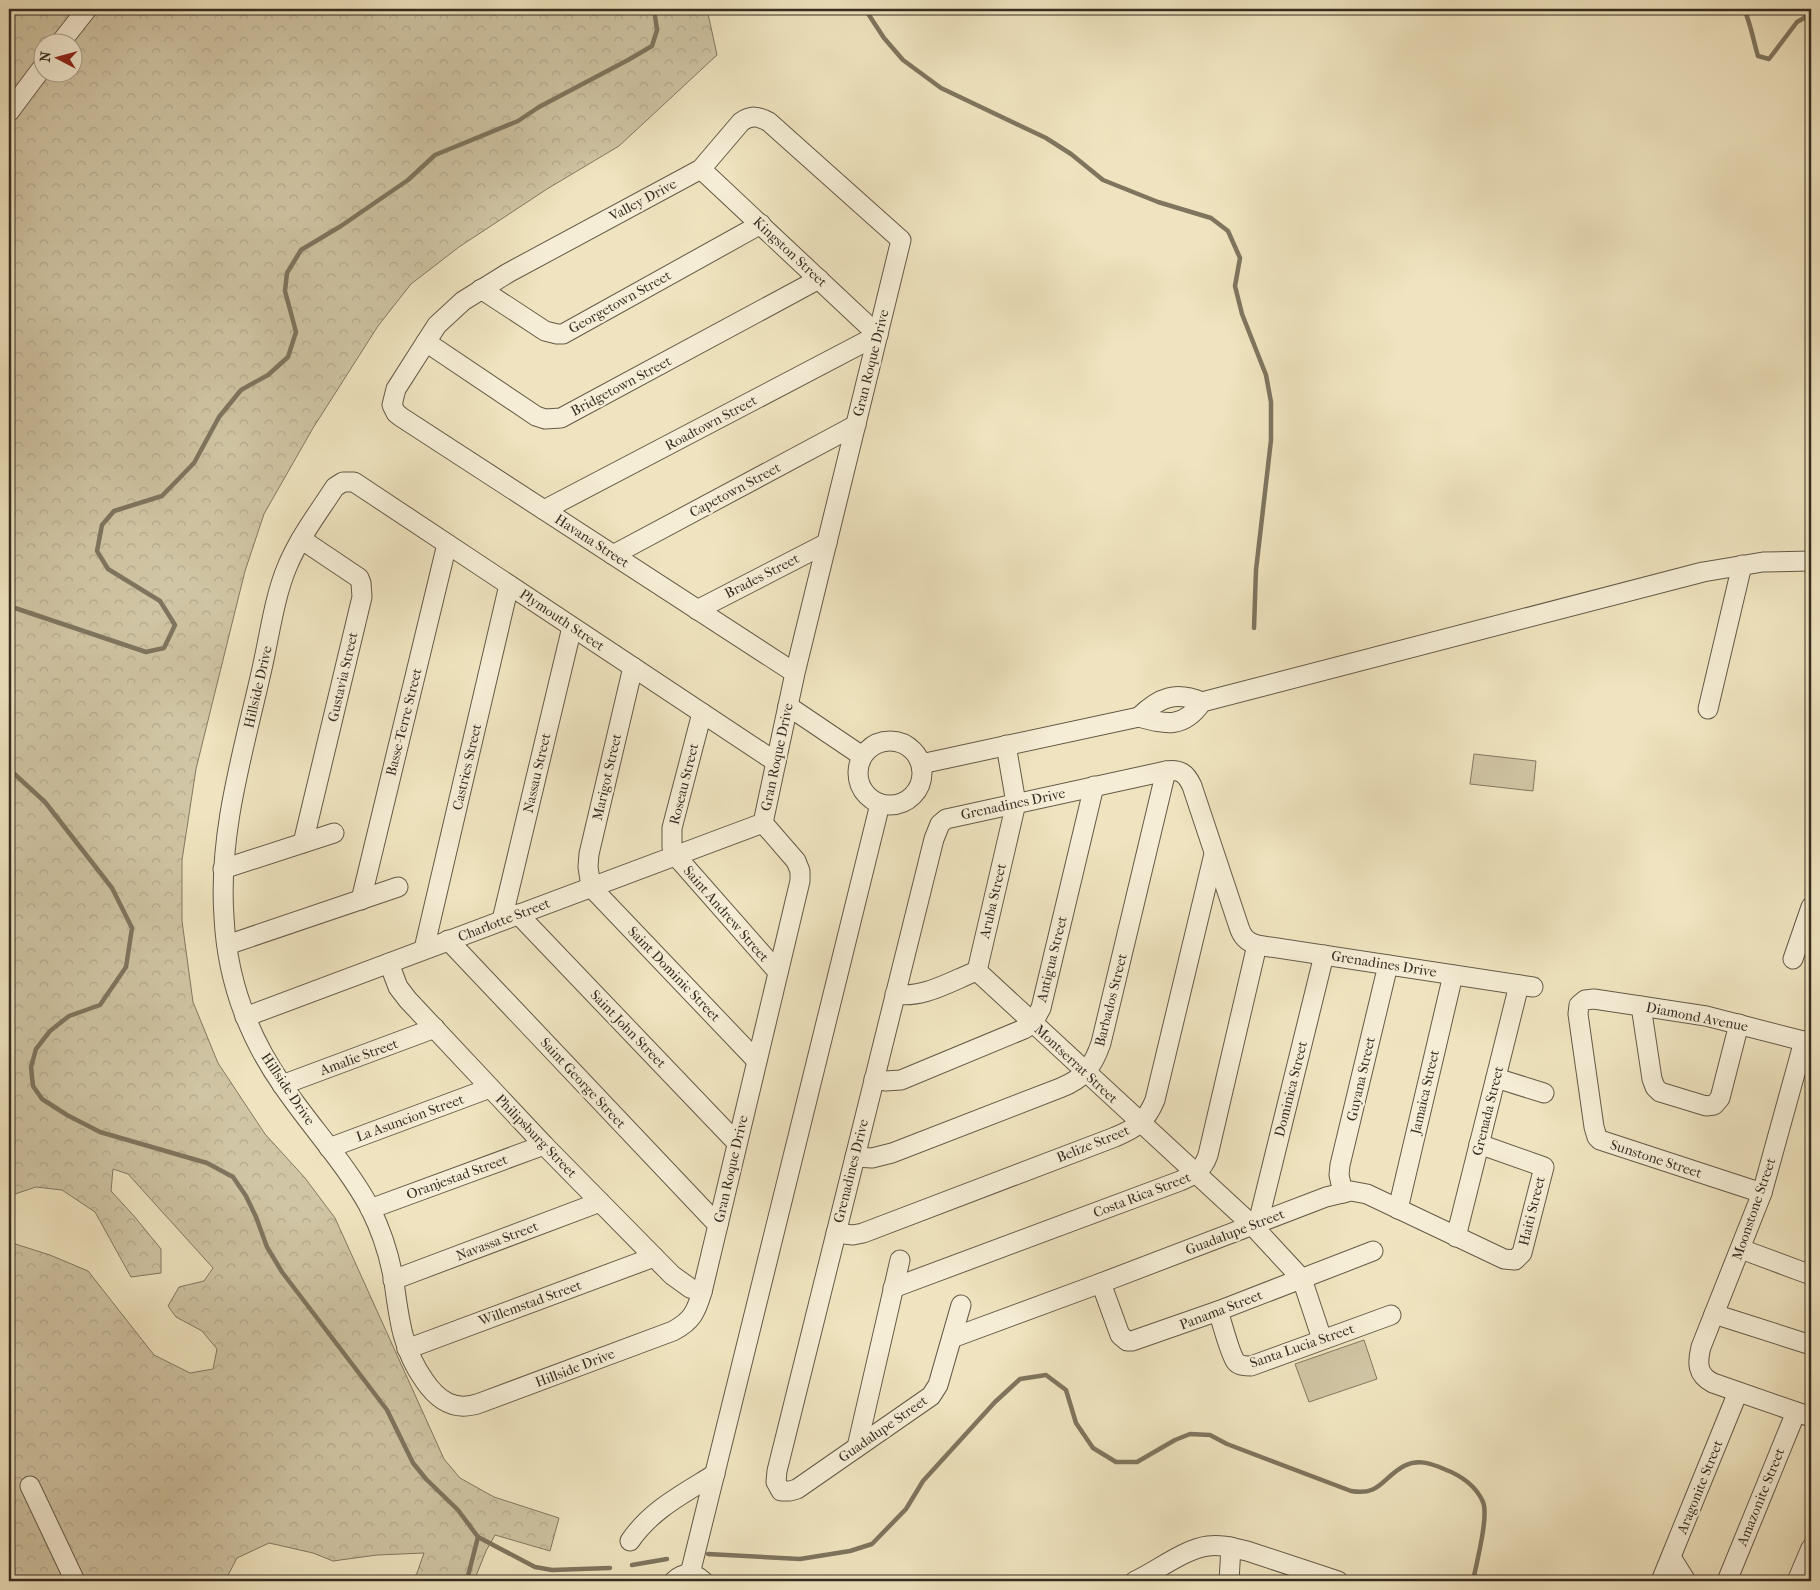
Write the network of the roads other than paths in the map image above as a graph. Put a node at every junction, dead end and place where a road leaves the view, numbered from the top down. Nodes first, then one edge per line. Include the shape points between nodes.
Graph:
1 (87, 9) edge
2 (69, 32) edge
3 (32, 81) edge
4 (9, 112) edge
5 (701, 169) junction
6 (761, 224) junction
7 (901, 240) joint
8 (819, 279) junction
9 (481, 289) junction
10 (878, 335) junction
11 (426, 342) junction
12 (392, 405) joint
13 (856, 425) junction
14 (346, 481) joint
15 (544, 510) junction
16 (301, 538) junction
17 (827, 543) junction
18 (448, 544) junction
19 (613, 555) junction
20 (1810, 562) edge
21 (1742, 565) junction
22 (509, 585) junction
23 (697, 610) junction
24 (572, 626) junction
25 (633, 667) junction
26 (795, 673) junction
27 (1202, 702) junction
28 (788, 706) junction
29 (1708, 709) dead end
30 (702, 713) junction
31 (1139, 717) junction
32 (1006, 745) junction
33 (862, 756) junction
34 (776, 762) junction
35 (921, 764) junction
36 (1166, 770) junction
37 (1094, 786) junction
38 (1016, 803) junction
39 (880, 804) junction
40 (763, 822) junction
41 (334, 833) dead end
42 (303, 843) junction
43 (1214, 854) junction
44 (675, 855) junction
45 (223, 869) junction
46 (398, 887) dead end
47 (591, 887) junction
48 (361, 900) junction
49 (1811, 907) edge
50 (510, 917) junction
51 (448, 940) junction
52 (227, 945) junction
53 (1257, 946) junction
54 (424, 949) junction
55 (1324, 955) junction
56 (1794, 959) dead end
57 (389, 963) junction
58 (1388, 965) junction
59 (977, 971) junction
60 (778, 972) junction
61 (1453, 975) junction
62 (1526, 986) joint
63 (895, 994) junction
64 (1582, 1002) joint
65 (1641, 1006) junction
66 (245, 1016) junction
67 (1033, 1024) junction
68 (1739, 1024) junction
69 (435, 1028) junction
70 (1808, 1042) edge
71 (757, 1061) junction
72 (1086, 1072) junction
73 (874, 1078) junction
74 (1496, 1078) junction
75 (282, 1085) junction
76 (490, 1088) junction
77 (1544, 1093) dead end
78 (1141, 1123) junction
79 (737, 1143) junction
80 (1479, 1144) junction
81 (544, 1145) junction
82 (329, 1148) junction
83 (855, 1157) junction
84 (1196, 1174) junction
85 (1342, 1193) junction
86 (1762, 1193) junction
87 (600, 1202) junction
88 (370, 1209) junction
89 (1398, 1209) junction
90 (1255, 1224) junction
91 (718, 1225) junction
92 (836, 1233) junction
93 (1456, 1237) junction
94 (1741, 1249) junction
95 (1373, 1250) dead end
96 (654, 1257) junction
97 (900, 1260) dead end
98 (1515, 1260) joint
99 (1811, 1274) edge
100 (1302, 1279) junction
101 (393, 1280) junction
102 (1101, 1284) junction
103 (893, 1288) junction
104 (702, 1292) junction
105 (962, 1305) dead end
106 (1218, 1311) junction
107 (1714, 1314) junction
108 (1391, 1315) dead end
109 (952, 1338) junction
110 (1322, 1339) junction
111 (1811, 1345) edge
112 (407, 1349) junction
113 (1738, 1392) junction
114 (1804, 1415) edge
115 (857, 1447) junction
116 (714, 1474) junction
117 (30, 1486) dead end
118 (781, 1491) joint
119 (630, 1541) dead end
120 (1231, 1547) junction
121 (1811, 1548) edge
122 (1670, 1557) junction
123 (1158, 1575) edge
124 (1300, 1575) edge
125 (689, 1579) edge
126 (75, 1581) edge
127 (1135, 1581) edge
128 (1229, 1581) edge
129 (1338, 1581) edge
130 (1661, 1581) edge
131 (1686, 1581) edge
132 (1726, 1581) edge
133 (1797, 1581) edge

1 - 2 street
3 - 4 street
5 - 6 street, Kingston Street
5 - 7 street, Valley Drive via 741,122 748,118 761,118
5 - 9 street, Valley Drive
6 - 8 street, Kingston Street
6 - 9 street, Georgetown Street via 563,334 545,330
7 - 10 street, Gran Roque Drive
8 - 10 street, Kingston Street
8 - 11 street, Bridgetown Street via 561,418 536,416
9 - 11 street, Valley Drive via 449,313
10 - 13 street, Gran Roque Drive
10 - 15 street, Roadtown Street
11 - 12 street, Valley Drive via 396,390
12 - 15 street, Havana Street via 401,417
13 - 17 street, Gran Roque Drive
13 - 19 street, Capetown Street
14 - 16 street, Hillside Drive via 335,487
14 - 18 street, Plymouth Street via 358,484
15 - 19 street, Havana Street
16 - 42 street, Gustavia Street via 359,578 362,589
16 - 45 street, Hillside Drive via 280,588 226,835
17 - 23 street, Brades Street
17 - 26 street, Gran Roque Drive
18 - 22 street, Plymouth Street
18 - 48 street, Basse-Terre Street
19 - 23 street, Havana Street
20 - 21 street
21 - 27 street via 1703,572
21 - 29 street
22 - 24 street, Plymouth Street
22 - 54 street, Castries Street
23 - 26 street, Havana Street
24 - 25 street, Plymouth Street
24 - 50 street, Nassau Street
25 - 30 street, Plymouth Street
25 - 47 street, Marigot Street via 589,854
26 - 28 street, Gran Roque Drive
27 - 31 street via 1182,696 1167,698 1153,704
27 - 31 street via 1188,717 1173,723
28 - 33 street
28 - 34 street, Gran Roque Drive
30 - 34 street, Plymouth Street
30 - 44 street, Roseau Street via 672,828
31 - 32 street
32 - 35 street
32 - 38 street, Aruba Street
33 - 35 street via 872,745 894,741 914,751
33 - 39 street via 858,782 869,798
34 - 40 street, Gran Roque Drive
35 - 39 street via 922,778 913,796 894,805
36 - 37 street, Grenadines Drive
36 - 43 street via 1179,770 1188,779
36 - 72 street, Barbados Street via 1101,1043
37 - 38 street, Grenadines Drive
37 - 67 street, Antigua Street via 1041,1008
38 - 59 street, Aruba Street
38 - 63 street, Grenadines Drive via 952,817 940,824
39 - 116 street
40 - 44 street, Charlotte Street
40 - 60 street, Gran Roque Drive via 796,861 800,871
41 - 42 street
42 - 45 street
43 - 53 street via 1241,934
43 - 78 street, Belize Street via 1155,1100
44 - 47 street, Charlotte Street
44 - 60 street, Saint Andrew Street
45 - 52 street, Hillside Drive
46 - 48 street
47 - 50 street, Charlotte Street
47 - 71 street, Saint Dominic Street
48 - 52 street
49 - 56 street
50 - 51 street, Charlotte Street
50 - 79 street, Saint John Street
51 - 54 street, Charlotte Street
51 - 91 street, Saint George Street
52 - 66 street, Hillside Drive via 235,990
53 - 55 street, Grenadines Drive
53 - 84 street, Costa Rica Street via 1208,1155
54 - 57 street, Charlotte Street
55 - 58 street, Grenadines Drive
55 - 90 street, Dominica Street
57 - 66 street, Charlotte Street
57 - 69 street, Philipsburg Street via 398,987
58 - 61 street, Grenadines Drive
58 - 85 street, Guyana Street via 1340,1165
59 - 63 street via 923,993
59 - 67 street, Montserrat Street
60 - 71 street, Gran Roque Drive
61 - 62 street, Grenadines Drive
61 - 89 street, Jamaica Street
62 - 74 street, Grenada Street
63 - 73 street, Grenadines Drive
64 - 65 street, Diamond Avenue via 1594,999
64 - 86 street, Sunstone Street via 1578,1014 1597,1137 1605,1143
65 - 68 street, Diamond Avenue
65 - 68 street via 1655,1087 1660,1092 1706,1106 1714,1106 1720,1098
66 - 75 street, Hillside Drive
67 - 72 street, Montserrat Street
67 - 73 street via 914,1076 893,1082
68 - 70 street, Diamond Avenue
69 - 75 street, Amalie Street
69 - 76 street, Philipsburg Street
70 - 86 street, Moonstone Street
71 - 79 street, Gran Roque Drive
72 - 78 street, Montserrat Street
72 - 83 street, Barbados Street via 1071,1084 892,1153 872,1158
73 - 83 street, Grenadines Drive
74 - 77 street
74 - 80 street, Grenada Street
75 - 82 street, Hillside Drive
76 - 81 street, Philipsburg Street
76 - 82 street, La Asuncion Street
78 - 84 street, Montserrat Street
78 - 92 street, Belize Street via 1115,1137 864,1232
79 - 91 street, Gran Roque Drive
80 - 93 street, Grenada Street
80 - 98 street, Haiti Street via 1544,1167 1522,1253
81 - 87 street, Philipsburg Street
81 - 88 street, Oranjestad Street
82 - 88 street, Hillside Drive
83 - 92 street, Grenadines Drive
84 - 90 street, Montserrat Street
84 - 103 street, Costa Rica Street
85 - 89 street, Guadalupe Street via 1367,1194
85 - 90 street, Guadalupe Street
86 - 94 street, Moonstone Street
87 - 96 street, Philipsburg Street
87 - 101 street, Navassa Street
88 - 101 street, Hillside Drive
89 - 93 street, Guadalupe Street
90 - 100 street, Montserrat Street
90 - 102 street, Guadalupe Street
91 - 104 street, Gran Roque Drive
92 - 118 street, Grenadines Drive via 777,1471 776,1482
93 - 98 street, Guadalupe Street via 1504,1259
94 - 99 street
94 - 107 street, Moonstone Street
95 - 100 street, Panama Street
96 - 104 street, Philipsburg Street via 683,1283
96 - 112 street, Willemstad Street
97 - 103 street
100 - 106 street, Panama Street
100 - 110 street, Montserrat Street
101 - 112 street, Hillside Drive via 400,1329
102 - 106 street, Panama Street via 1120,1335 1127,1341 1137,1341
102 - 109 street, Guadalupe Street
103 - 115 street
104 - 112 street, Hillside Drive via 690,1320 681,1327 471,1406 454,1406 445,1401 425,1382
105 - 109 street, Guadalupe Street
106 - 110 street, Santa Lucia Street via 1234,1358 1241,1365 1251,1366
107 - 111 street
107 - 113 street, Moonstone Street via 1701,1347 1699,1367 1706,1379
108 - 110 street, Santa Lucia Street
109 - 115 street, Guadalupe Street via 938,1385 931,1396
113 - 114 street
113 - 122 street, Aragonite Street
114 - 132 street, Amazonite Street
115 - 118 street, Guadalupe Street via 797,1488 790,1492
116 - 119 street via 653,1514
116 - 125 street
117 - 126 street
120 - 123 street via 1198,1548
120 - 124 street
120 - 128 street
121 - 133 street
122 - 130 street, Aragonite Street
122 - 131 street
123 - 127 street
124 - 129 street

